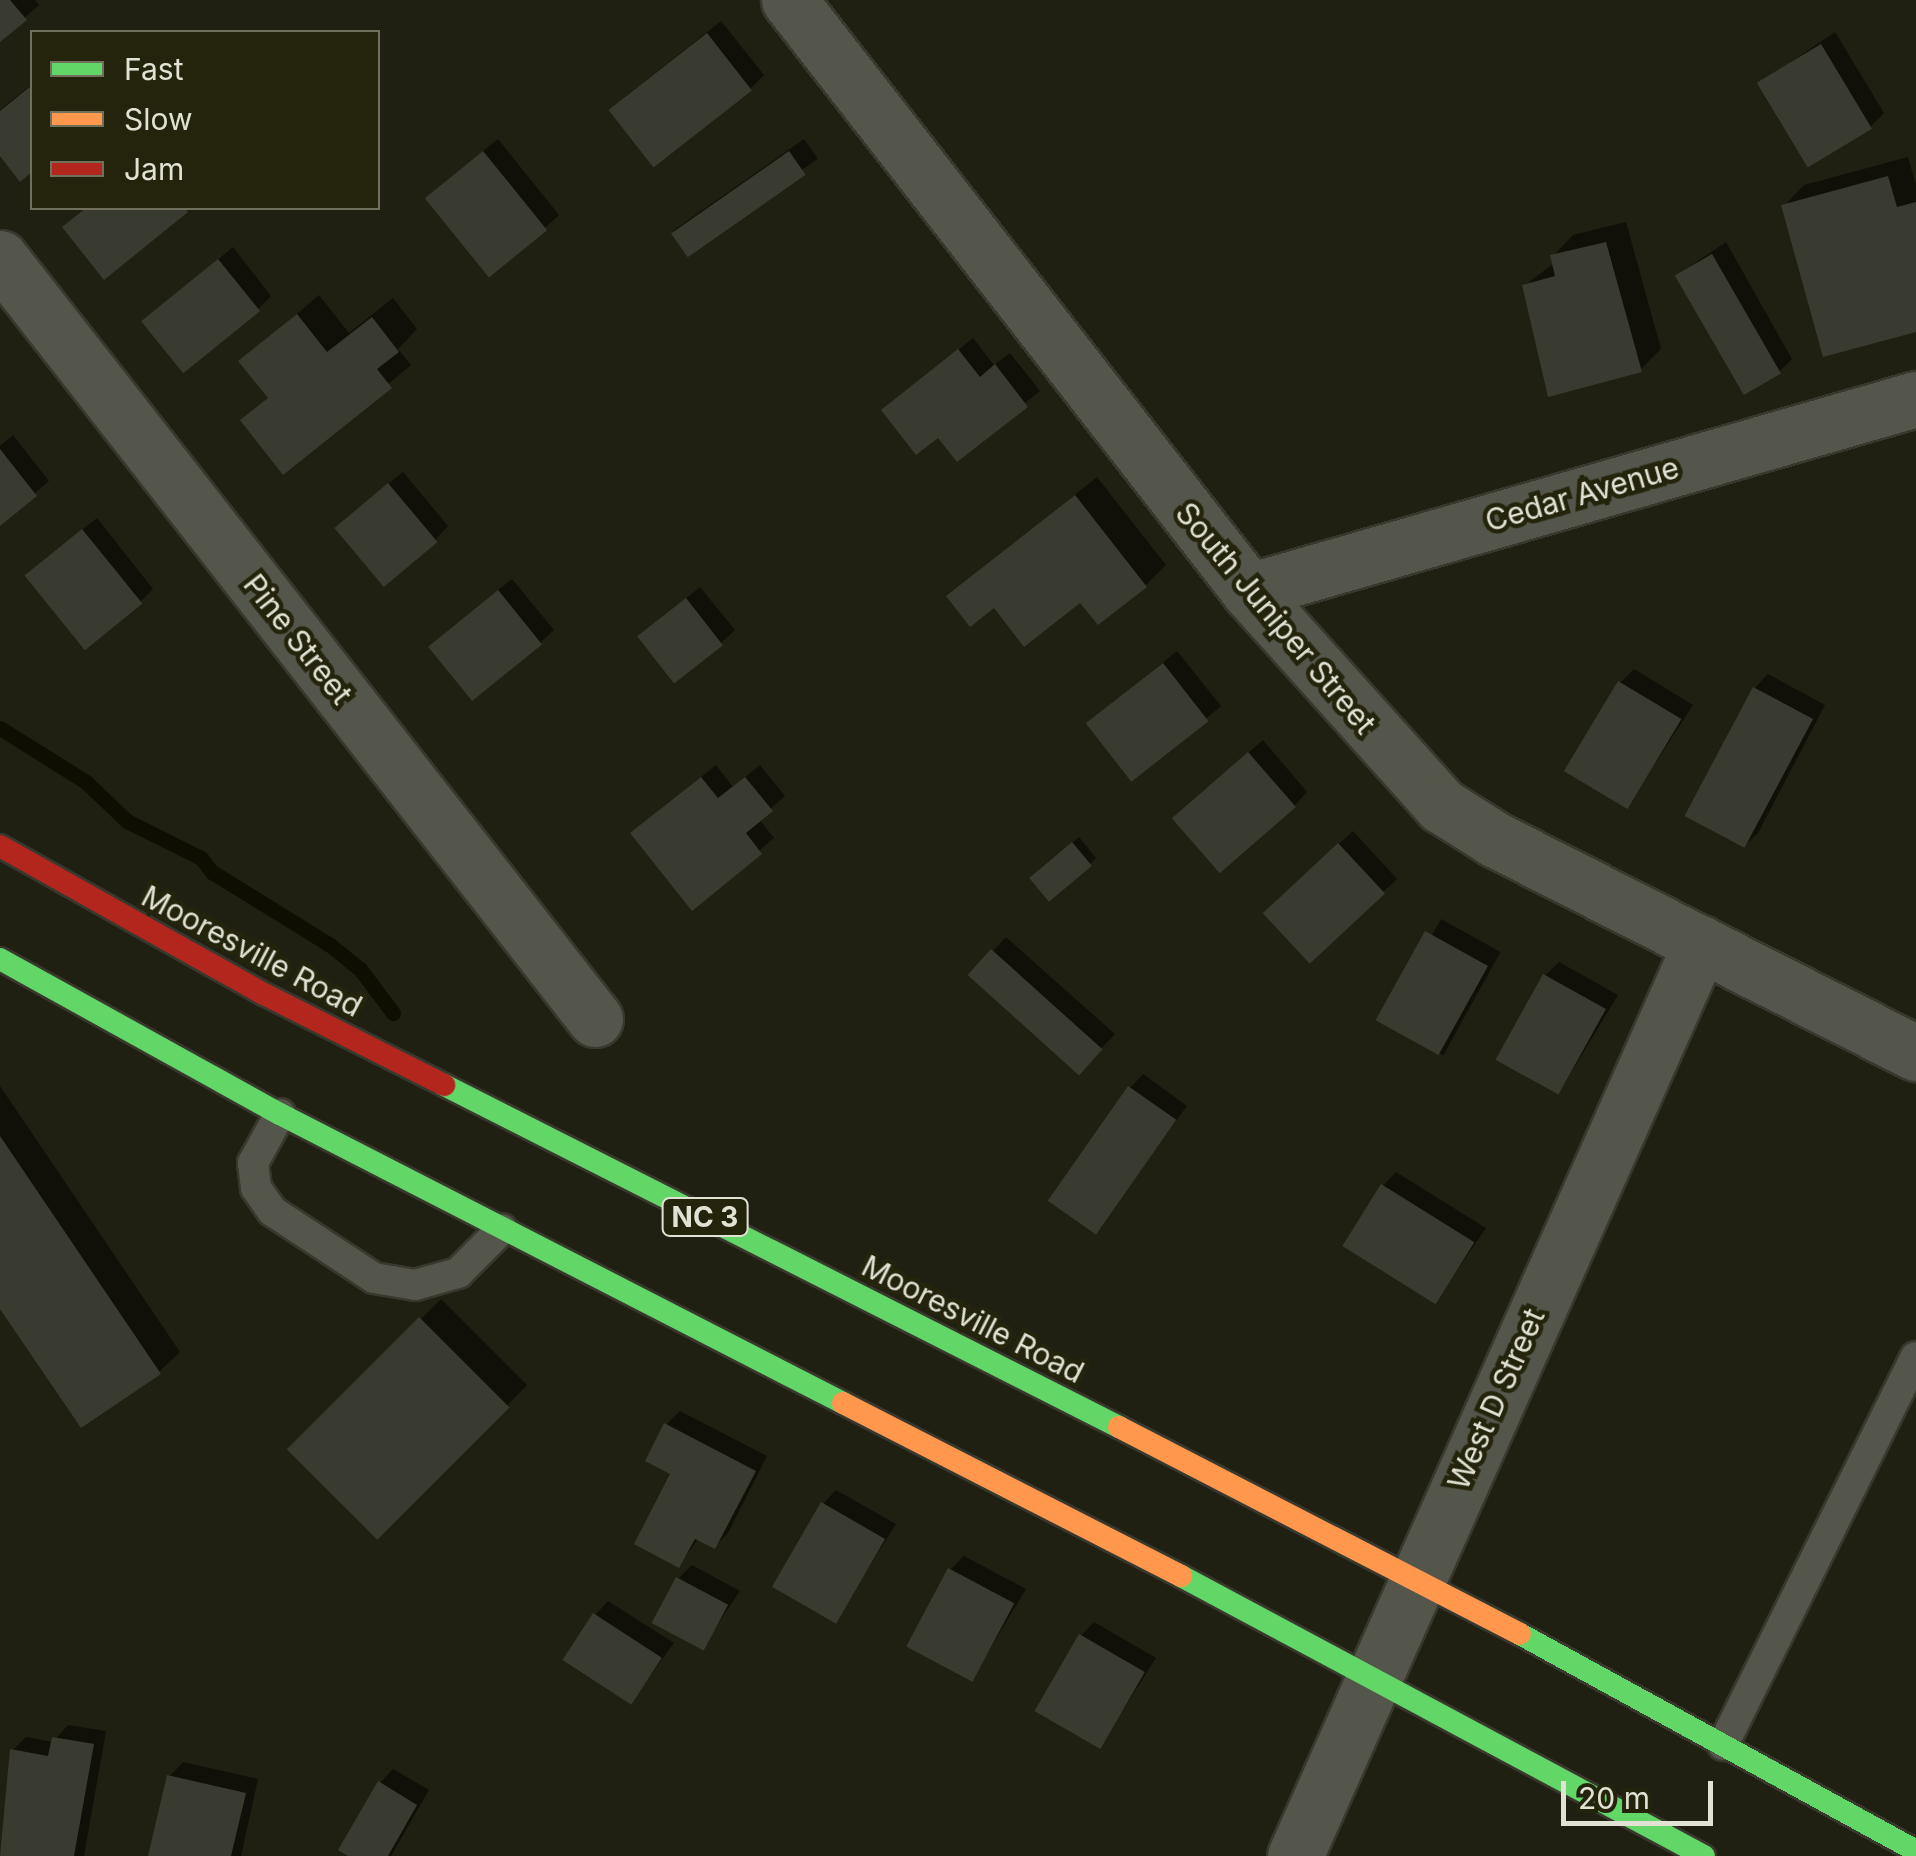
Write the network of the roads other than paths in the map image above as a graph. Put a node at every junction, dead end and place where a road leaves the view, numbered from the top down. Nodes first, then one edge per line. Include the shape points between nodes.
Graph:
1 (789, 0) edge
2 (0, 258) edge
3 (1916, 399) edge
4 (1248, 592) junction
5 (0, 846) edge
6 (1701, 943) junction
7 (0, 959) edge
8 (596, 1019) dead end
9 (1916, 1054) edge
10 (280, 1114) junction
11 (502, 1229) junction
12 (1916, 1358) edge
13 (1416, 1577) junction
14 (1371, 1674) junction
15 (1723, 1745) junction
16 (1916, 1850) edge
17 (1295, 1856) edge
18 (1704, 1856) edge

1 - 4 street, South Juniper Street
2 - 8 street, Pine Street
3 - 4 street, Cedar Avenue
4 - 6 street, South Juniper Street via 1442,806
5 - 13 main road, Mooresville Road / NC 3 via 264,994
6 - 9 street, South Juniper Street
6 - 13 street, West D Street
7 - 10 main road
10 - 11 main road
10 - 11 lane via 253,1162 256,1188 272,1211 374,1278 415,1285 458,1273
11 - 14 main road
12 - 15 lane
13 - 14 street, West D Street
13 - 15 main road, Mooresville Road
14 - 17 street, West D Street
14 - 18 main road
15 - 16 main road, Mooresville Road

